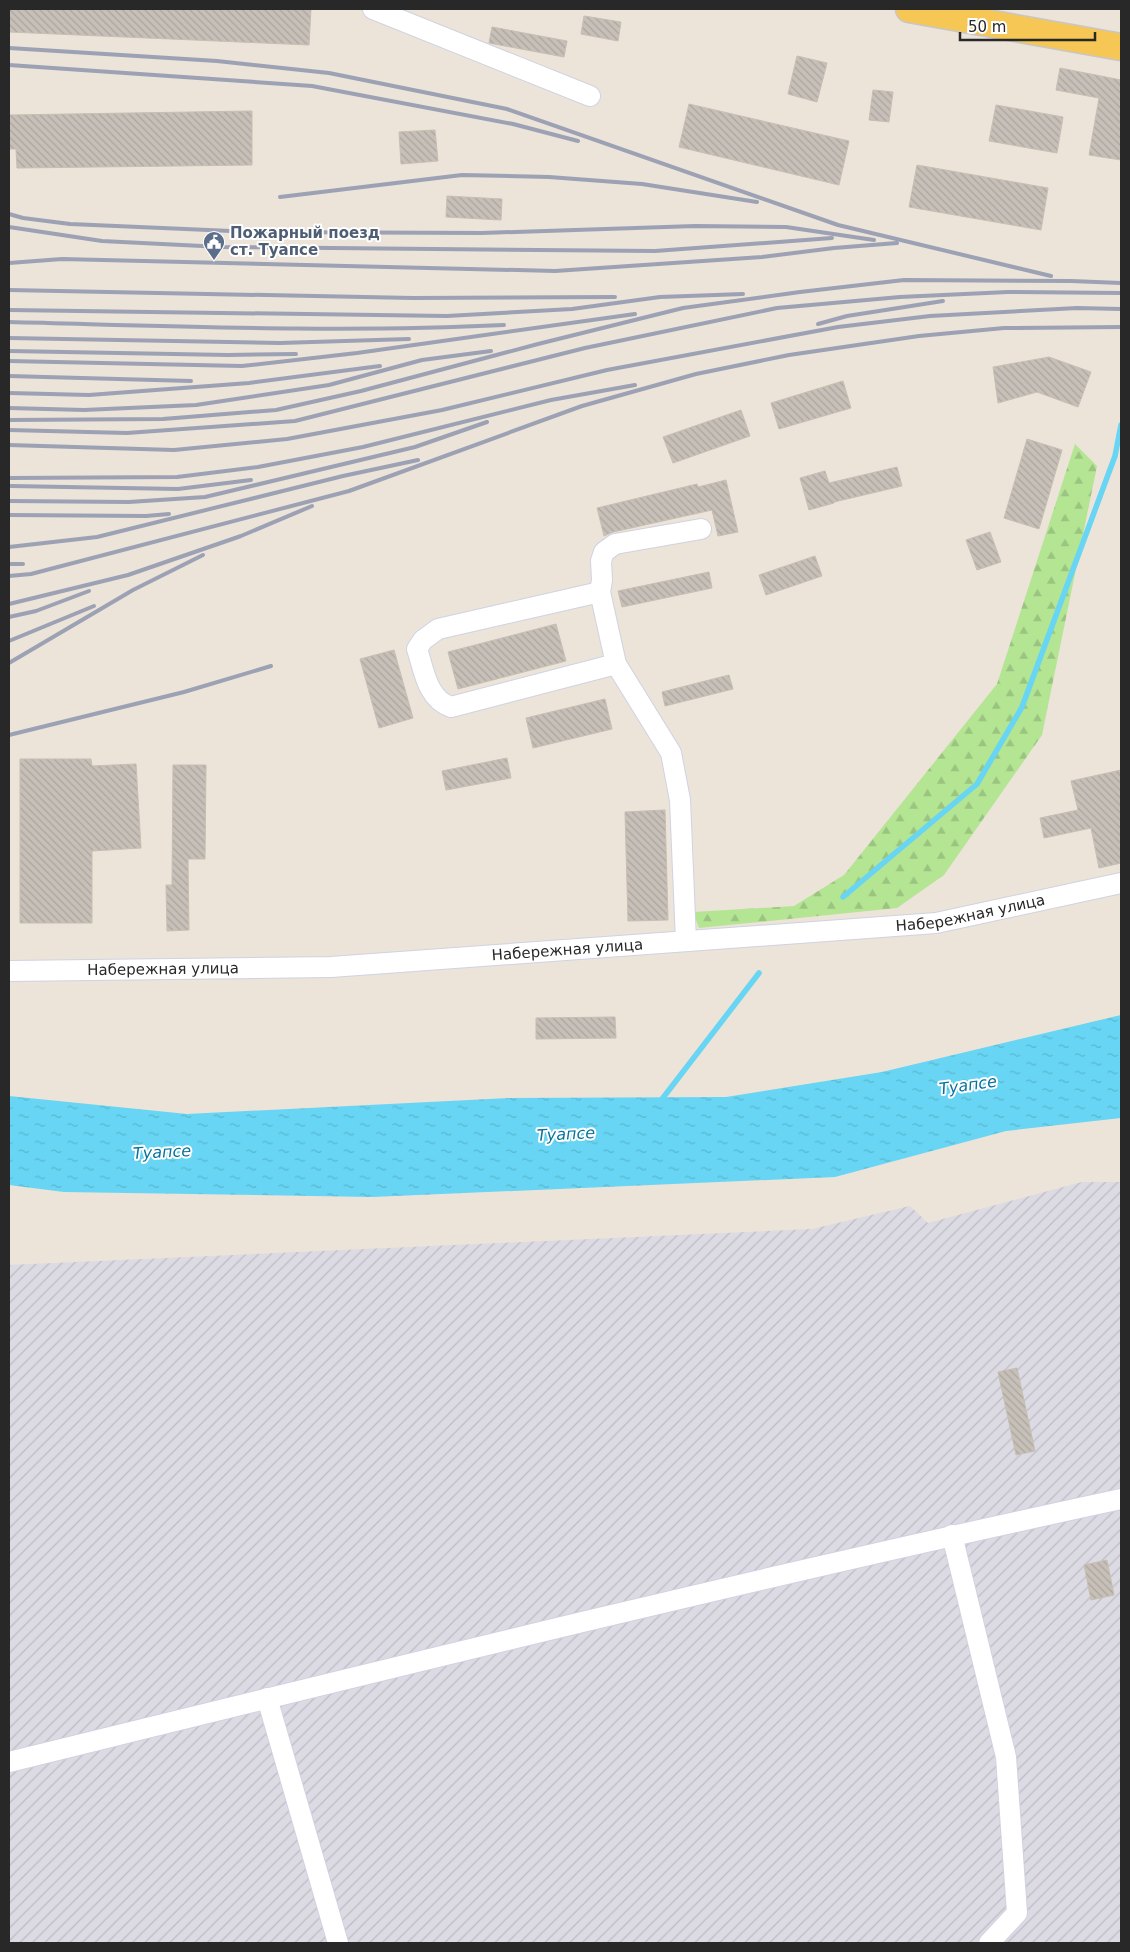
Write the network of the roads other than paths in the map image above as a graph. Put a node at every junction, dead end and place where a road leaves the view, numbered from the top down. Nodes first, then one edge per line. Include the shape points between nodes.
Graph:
1 (373, 9) edge
2 (909, 9) edge
3 (987, 16) edge
4 (1121, 47) edge
5 (590, 96) dead end
6 (701, 529) dead end
7 (600, 592) junction
8 (616, 664) junction
9 (1121, 883) edge
10 (686, 941) junction
11 (9, 972) edge
12 (1121, 1499) edge
13 (952, 1535) junction
14 (267, 1698) junction
15 (9, 1762) edge
16 (338, 1943) edge
17 (989, 1943) edge

1 - 5 street
2 - 3 main road
3 - 4 main road
6 - 7 street via 615,544 604,552
7 - 8 street
7 - 8 street via 438,629 417,648 430,690 442,704 451,707
8 - 10 street via 672,753 680,800
9 - 10 street, Набережная улица via 936,923
10 - 11 street, Набережная улица via 331,967
12 - 13 street
13 - 14 street
13 - 17 street via 1006,1757 1017,1913
14 - 15 street
14 - 16 street

